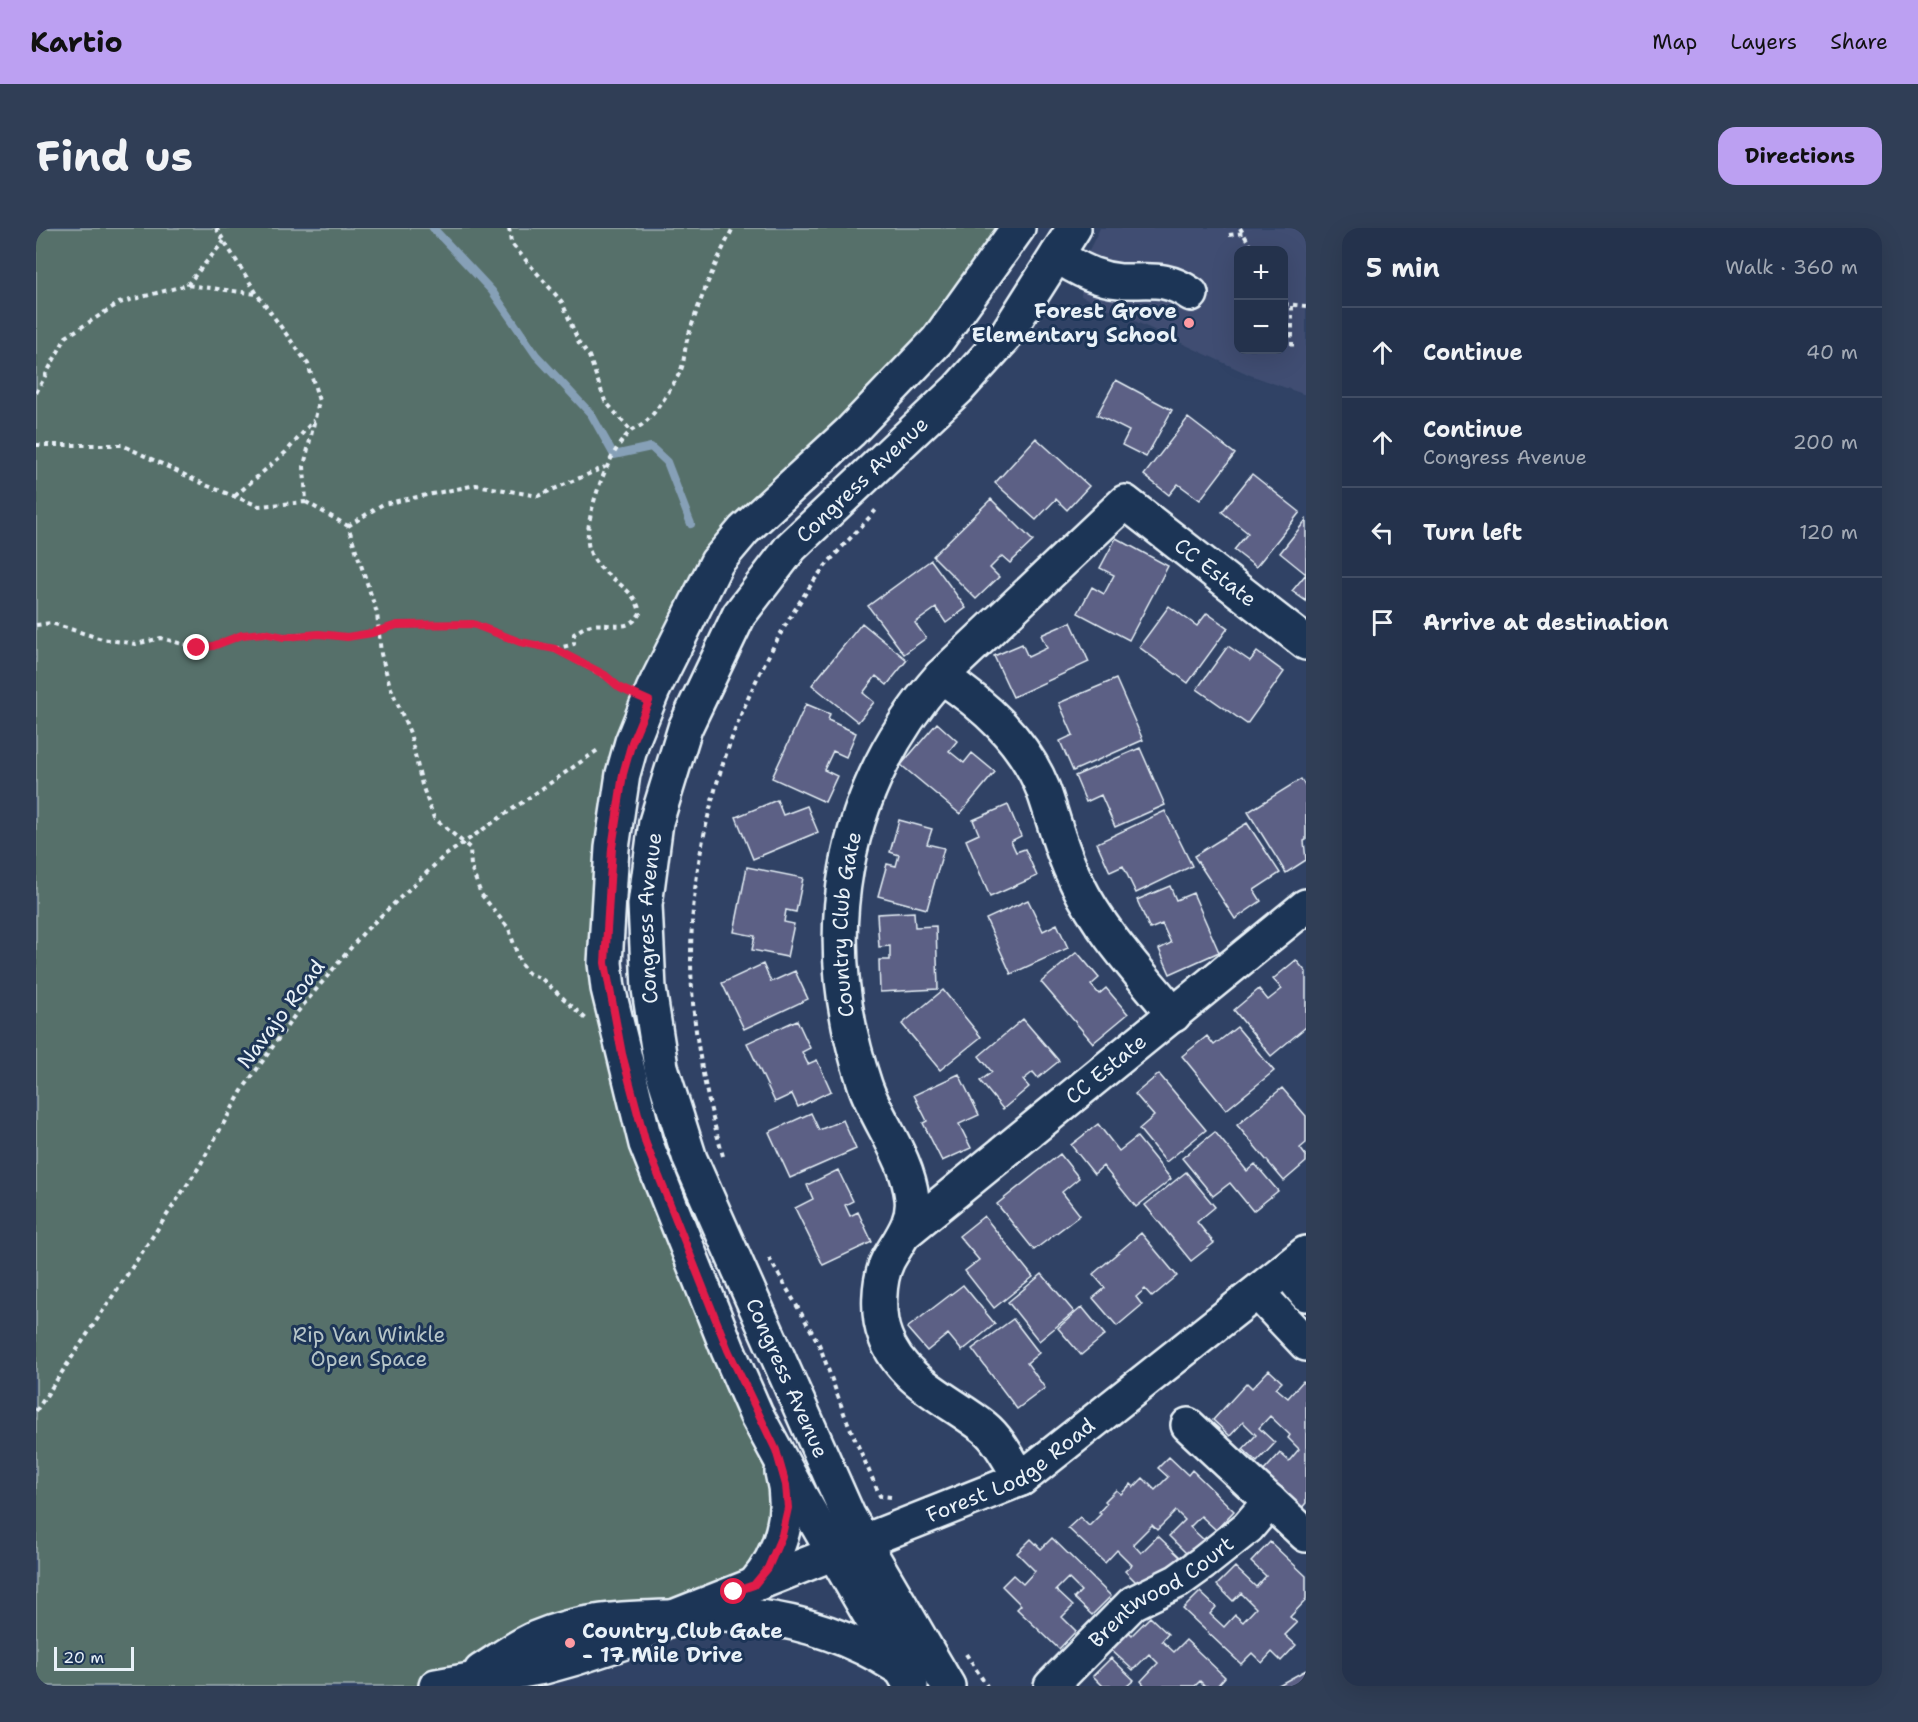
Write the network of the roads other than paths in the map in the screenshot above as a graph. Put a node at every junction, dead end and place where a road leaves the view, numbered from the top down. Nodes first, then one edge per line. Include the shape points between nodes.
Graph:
1 (1018, 228) edge
2 (1065, 241) edge
3 (1191, 294) dead end
4 (1125, 502) joint
5 (1306, 643) edge
6 (941, 675) junction
7 (1306, 906) edge
8 (1173, 1015) junction
9 (906, 1232) junction
10 (1300, 1272) edge
11 (1258, 1293) junction
12 (1306, 1344) edge
13 (1188, 1425) dead end
14 (776, 1450) junction
15 (1021, 1479) junction
16 (1270, 1501) junction
17 (1306, 1535) edge
18 (850, 1548) junction
19 (754, 1585) junction
20 (673, 1617) junction
21 (906, 1678) edge
22 (451, 1683) edge
23 (948, 1686) edge
24 (1051, 1686) edge

1 - 14 street, Congress Avenue via 937,340 850,432 744,530 717,562 649,701 623,774 612,848 605,963 608,988 646,1144 728,1350
2 - 3 street via 1084,271 1118,280 1166,280
2 - 18 street, Congress Avenue via 1004,338 958,389 791,547 739,615 685,728 656,822 645,905 649,989 661,1067 690,1158 848,1515
4 - 5 street, CC Estate
4 - 6 street, Country Club Gate
6 - 8 street via 978,700 1011,735 1033,767 1058,844 1099,923
6 - 9 street, Country Club Gate via 917,703 877,772 859,814 840,906 840,956 852,1043 866,1088 906,1171 912,1200
7 - 8 street, CC Estate
8 - 9 street, CC Estate
9 - 15 street, Country Club Gate via 887,1262 881,1287 885,1336 897,1358 917,1380 986,1428
10 - 11 street, Forest Lodge Road
11 - 12 street
11 - 15 street, Forest Lodge Road
13 - 16 street
14 - 18 street, Congress Avenue
14 - 19 street via 788,1508 776,1550
15 - 18 street, Forest Lodge Road
16 - 17 street
16 - 24 street, Brentwood Court via 1248,1527 1203,1563 1178,1581 1132,1603
18 - 19 street, Forest Lodge Road
18 - 21 street, Congress Avenue
18 - 23 street, Congress Avenue
19 - 20 street, Forest Lodge Road
20 - 21 street via 722,1614 802,1624 868,1648
20 - 22 street, Forest Lodge Road via 628,1641 576,1658

